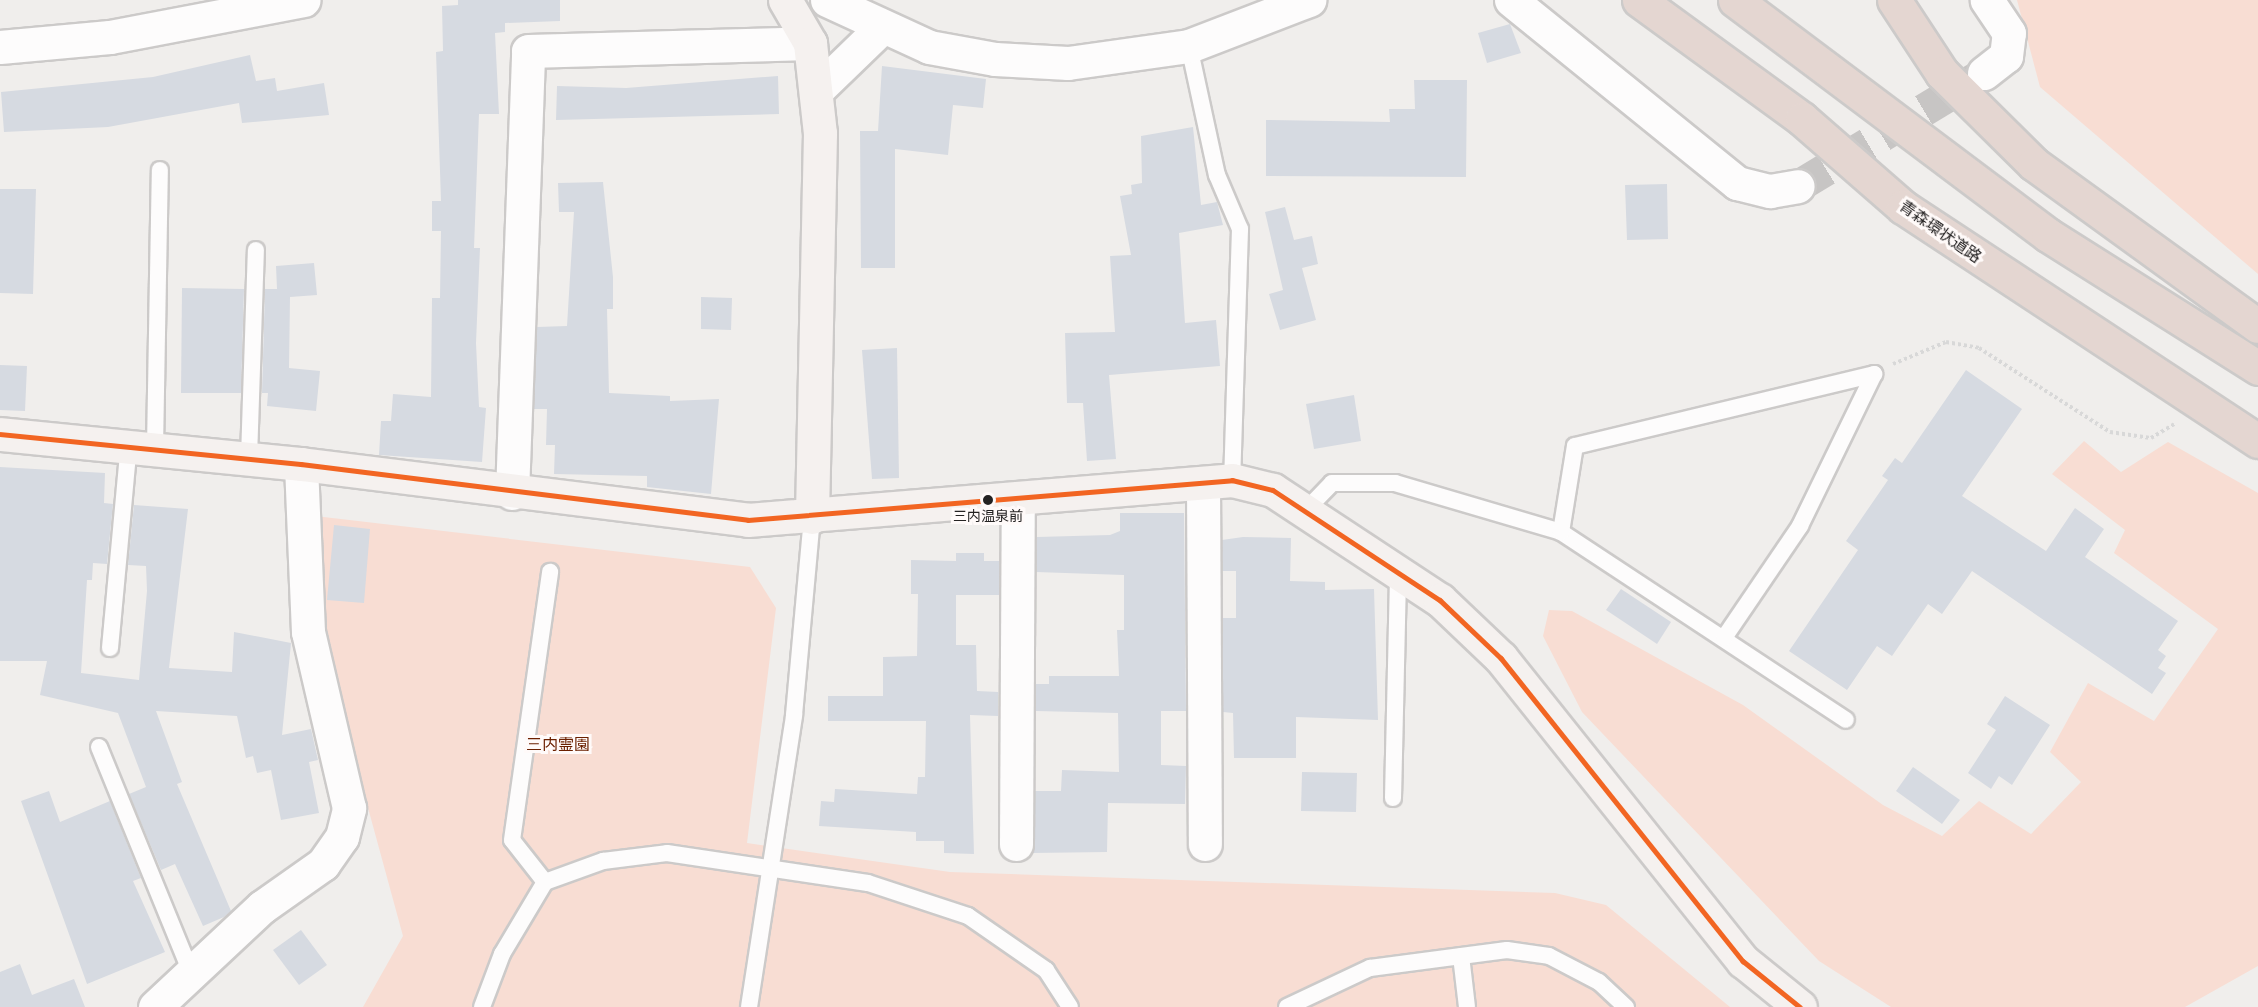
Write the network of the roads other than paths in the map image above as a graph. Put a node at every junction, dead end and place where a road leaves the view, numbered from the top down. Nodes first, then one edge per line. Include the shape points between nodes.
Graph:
1 (304, 0) edge
2 (785, 0) edge
3 (827, 0) edge
4 (1309, 0) edge
5 (1511, 0) edge
6 (1639, 0) edge
7 (1735, 0) edge
8 (1894, 0) edge
9 (1988, 0) edge
10 (880, 29) junction
11 (810, 43) junction
12 (1189, 46) junction
13 (0, 47) edge
14 (1984, 73) tunnel mouth
15 (816, 91) junction
16 (160, 170) dead end
17 (1798, 186) tunnel mouth
18 (256, 250) dead end
19 (2258, 326) edge
20 (2258, 368) edge
21 (0, 434) edge
22 (2258, 441) edge
23 (142, 446) junction
24 (249, 458) junction
25 (301, 464) junction
26 (1217, 482) junction
27 (512, 493) junction
28 (1018, 498) junction
29 (1308, 509) junction
30 (812, 517) junction
31 (1561, 532) junction
32 (1398, 571) junction
33 (550, 572) dead end
34 (1724, 638) junction
35 (110, 648) dead end
36 (1846, 720) dead end
37 (99, 747) dead end
38 (1393, 798) dead end
39 (1016, 844) dead end
40 (1205, 844) dead end
41 (770, 865) junction
42 (545, 882) junction
43 (1461, 956) junction
44 (190, 970) junction
45 (155, 1007) edge
46 (482, 1007) edge
47 (749, 1007) edge
48 (1070, 1007) edge
49 (1287, 1007) edge
50 (1467, 1007) edge
51 (1626, 1007) edge
52 (1800, 1007) edge

1 - 13 street via 110,37
2 - 11 street
3 - 10 street
4 - 12 street
5 - 17 street via 1737,183 1770,191
6 - 22 highway, 青森環状道路 via 1802,119 1903,207
7 - 20 highway via 2048,235
8 - 19 highway via 1942,73 2034,164
9 - 14 street via 2009,33 2006,56
10 - 12 street via 929,47 1016,60 1129,58
10 - 15 street
11 - 15 street
11 - 27 street via 528,51
12 - 26 lane via 1217,175 1240,230
15 - 30 street via 820,278
16 - 23 lane
18 - 24 lane
21 - 23 street
23 - 24 street
23 - 35 lane
24 - 25 street
25 - 27 street
25 - 44 street via 308,632 347,818 342,837 323,864 262,907
26 - 28 street
26 - 29 street via 1273,490
26 - 40 street
27 - 30 street via 748,520
28 - 30 street
28 - 39 street
29 - 31 lane via 1332,483 1395,483
29 - 32 street
30 - 41 lane via 794,715
31 - 34 lane
31 - 34 lane via 1575,446 1874,374 1800,526
32 - 38 lane
32 - 52 street via 1440,600 1501,658 1743,961
33 - 42 lane via 512,840
34 - 36 lane
37 - 44 lane
41 - 42 lane via 666,853 603,861
41 - 47 lane
41 - 48 lane via 868,883 968,916 1046,970
42 - 46 lane via 502,954
43 - 49 lane via 1370,968
43 - 50 lane
43 - 51 lane via 1507,950 1549,956 1599,982
44 - 45 street

